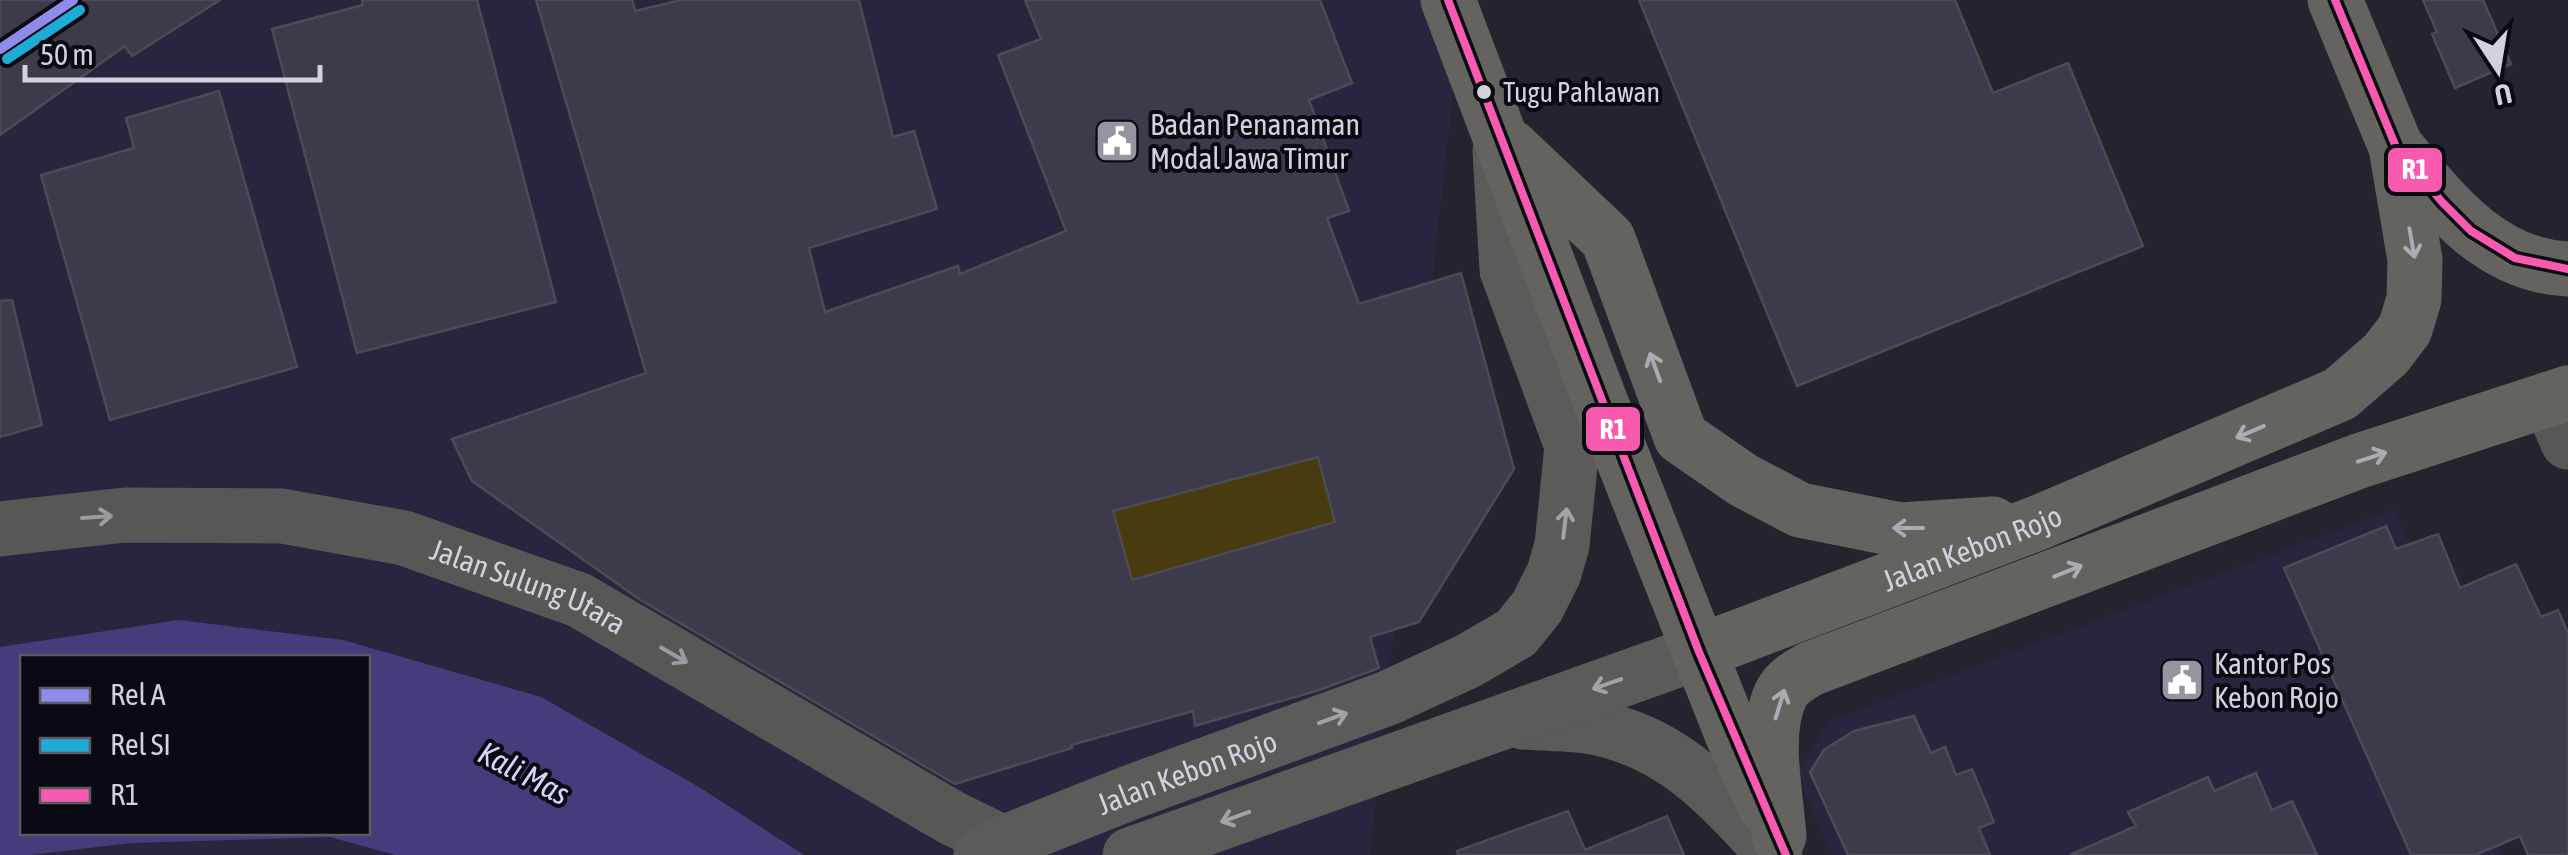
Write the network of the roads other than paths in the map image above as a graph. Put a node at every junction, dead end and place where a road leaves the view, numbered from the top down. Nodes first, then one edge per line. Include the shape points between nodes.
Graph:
1 (1448, 0) edge
2 (2336, 0) edge
3 (1499, 135) junction
4 (2396, 147) junction
5 (2568, 269) edge
6 (2562, 411) edge
7 (2040, 522) junction
8 (0, 529) edge
9 (1700, 652) junction
10 (1501, 721) junction
11 (992, 849) edge
12 (1780, 849) edge
13 (1130, 855) edge

1 - 3 main road
2 - 4 main road
7 -> 3 main road via 1900,530 1800,510 1742,480 1681,436 1608,239
3 - 9 main road
11 -> 3 main road, Jalan Kebon Rojo via 1388,698 1468,662 1516,633 1537,608 1562,545 1572,446 1507,270
4 - 5 main road via 2471,231 2516,258
4 -> 7 main road, Jalan Kebon Rojo via 2415,260 2414,299 2405,328 2386,354 2340,394
12 -> 6 main road, Jalan Kebon Rojo via 1776,713 1790,681 1810,668 2359,461
7 - 9 main road, Jalan Kebon Rojo
8 -> 11 street, Jalan Sulung Utara via 125,515 282,516 404,538 579,600 952,818
9 -> 10 main road, Jalan Kebon Rojo
9 - 12 main road
10 - 12 main road via 1590,726 1647,744 1706,782
10 -> 13 main road, Jalan Kebon Rojo

